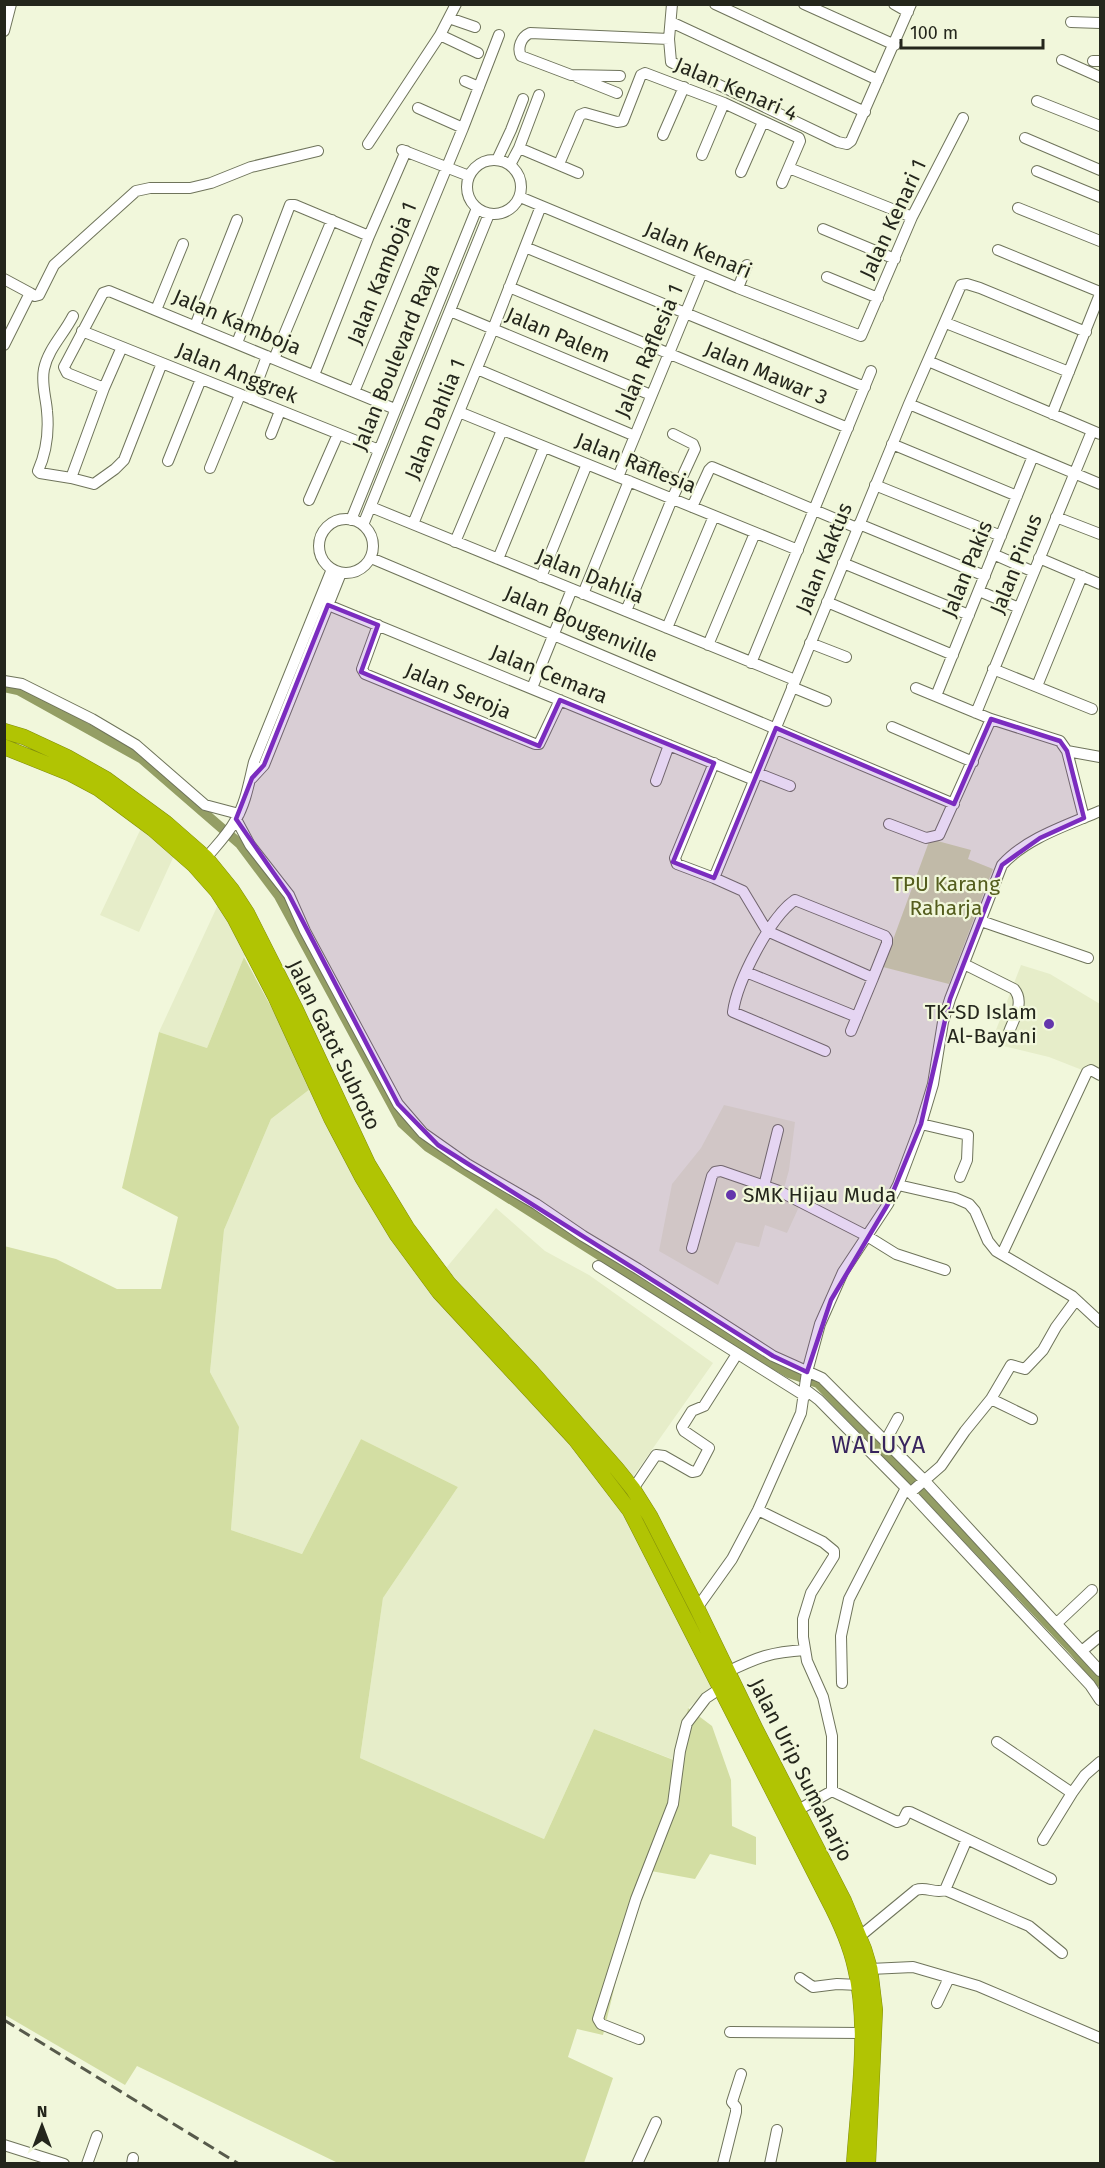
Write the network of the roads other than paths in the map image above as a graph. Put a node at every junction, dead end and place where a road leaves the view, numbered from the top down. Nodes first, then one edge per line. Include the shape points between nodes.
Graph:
1 (11, 4) edge
2 (456, 4) edge
3 (672, 4) edge
4 (715, 4) edge
5 (804, 4) edge
6 (894, 4) edge
7 (910, 8) edge
8 (449, 18) junction
9 (671, 22) junction
10 (1071, 22) dead end
11 (1101, 23) edge
12 (476, 27) dead end
13 (4, 31) edge
14 (499, 34) dead end
15 (440, 35) junction
16 (669, 39) junction
17 (895, 45) junction
18 (478, 53) dead end
19 (1062, 60) dead end
20 (571, 75) junction
21 (620, 76) dead end
22 (1101, 77) edge
23 (878, 80) junction
24 (465, 81) dead end
25 (479, 87) junction
26 (684, 87) junction
27 (617, 93) dead end
28 (539, 96) dead end
29 (523, 99) dead end
30 (1037, 101) dead end
31 (723, 103) junction
32 (418, 108) dead end
33 (865, 112) junction
34 (963, 118) dead end
35 (763, 122) junction
36 (1101, 126) edge
37 (463, 128) junction
38 (663, 135) dead end
39 (1025, 138) dead end
40 (368, 144) dead end
41 (519, 148) junction
42 (318, 151) dead end
43 (702, 155) dead end
44 (496, 160) junction
45 (559, 164) junction
46 (510, 165) junction
47 (789, 168) junction
48 (446, 169) junction
49 (1038, 171) dead end
50 (1101, 171) edge
51 (741, 172) dead end
52 (578, 173) dead end
53 (469, 176) junction
54 (782, 183) dead end
55 (520, 197) junction
56 (1101, 197) edge
57 (541, 206) junction
58 (477, 208) junction
59 (1018, 208) dead end
60 (489, 214) junction
61 (912, 217) junction
62 (237, 220) dead end
63 (332, 220) junction
64 (823, 228) dead end
65 (369, 236) junction
66 (1101, 241) edge
67 (183, 244) dead end
68 (525, 247) junction
69 (998, 250) dead end
70 (895, 260) junction
71 (747, 265) dead end
72 (702, 273) junction
73 (827, 277) dead end
74 (4, 279) edge
75 (509, 287) junction
76 (738, 288) junction
77 (30, 293) junction
78 (1101, 293) edge
79 (878, 298) junction
80 (156, 310) junction
81 (450, 310) junction
82 (685, 313) junction
83 (73, 316) dead end
84 (946, 323) junction
85 (195, 326) junction
86 (493, 329) junction
87 (82, 331) junction
88 (1086, 332) junction
89 (861, 336) joint
90 (237, 343) junction
91 (4, 345) edge
92 (122, 347) junction
93 (669, 353) junction
94 (271, 357) junction
95 (928, 361) junction
96 (162, 363) junction
97 (477, 369) junction
98 (871, 371) dead end
99 (1069, 372) junction
100 (314, 375) junction
101 (201, 379) junction
102 (865, 387) junction
103 (104, 388) junction
104 (354, 392) junction
105 (240, 394) junction
106 (651, 395) junction
107 (251, 399) junction
108 (909, 404) junction
109 (395, 409) junction
110 (280, 411) junction
111 (459, 412) junction
112 (1052, 414) junction
113 (848, 428) junction
114 (1096, 433) edge
115 (271, 434) dead end
116 (338, 434) junction
117 (673, 434) dead end
118 (500, 435) dead end
119 (634, 436) junction
120 (892, 444) junction
121 (379, 450) junction
122 (542, 452) dead end
123 (1033, 456) junction
124 (168, 461) dead end
125 (638, 462) dead end
126 (210, 468) dead end
127 (585, 469) dead end
128 (1074, 473) junction
129 (618, 477) junction
130 (71, 478) junction
131 (629, 481) junction
132 (679, 482) junction
133 (1101, 484) edge
134 (875, 485) junction
135 (1017, 496) junction
136 (672, 499) junction
137 (309, 500) dead end
138 (370, 507) junction
139 (692, 507) junction
140 (814, 510) junction
141 (714, 516) junction
142 (1056, 516) junction
143 (351, 520) junction
144 (413, 524) junction
145 (363, 525) junction
146 (858, 526) junction
147 (755, 533) junction
148 (1101, 534) edge
149 (1001, 536) junction
150 (455, 542) junction
151 (798, 550) junction
152 (993, 554) junction
153 (371, 558) junction
154 (1039, 558) junction
155 (498, 559) junction
156 (843, 563) junction
157 (336, 571) junction
158 (1034, 572) junction
159 (984, 576) junction
160 (1082, 576) junction
161 (541, 577) junction
162 (1101, 584) edge
163 (572, 589) junction
164 (979, 591) junction
165 (583, 594) junction
166 (827, 602) junction
167 (328, 605) junction
168 (1019, 608) junction
169 (626, 611) junction
170 (969, 615) junction
171 (378, 625) junction
172 (667, 628) junction
173 (554, 633) junction
174 (810, 643) junction
175 (708, 645) junction
176 (953, 655) junction
177 (846, 657) dead end
178 (751, 663) junction
179 (993, 669) junction
180 (4, 681) edge
181 (794, 683) junction
182 (1038, 686) junction
183 (532, 688) junction
184 (916, 688) dead end
185 (936, 696) junction
186 (560, 700) junction
187 (826, 701) dead end
188 (1092, 709) dead end
189 (976, 713) junction
190 (991, 719) junction
191 (776, 728) junction
192 (892, 728) dead end
193 (4, 731) edge
194 (669, 745) junction
195 (4, 747) edge
196 (1067, 751) junction
197 (1101, 757) edge
198 (973, 762) junction
199 (714, 763) junction
200 (756, 776) junction
201 (252, 778) junction
202 (656, 782) dead end
203 (790, 786) dead end
204 (954, 804) junction
205 (1101, 811) edge
206 (1084, 818) junction
207 (236, 820) junction
208 (889, 824) dead end
209 (206, 858) junction
210 (714, 878) junction
211 (981, 921) junction
212 (767, 931) junction
213 (1088, 958) dead end
214 (964, 964) junction
215 (746, 972) junction
216 (873, 978) junction
217 (857, 1017) junction
218 (851, 1031) dead end
219 (1009, 1032) dead end
220 (825, 1050) dead end
221 (1101, 1075) edge
222 (921, 1124) junction
223 (778, 1130) dead end
224 (960, 1177) dead end
225 (898, 1185) junction
226 (764, 1186) junction
227 (867, 1236) junction
228 (692, 1248) dead end
229 (1002, 1254) junction
230 (598, 1266) dead end
231 (945, 1270) dead end
232 (1076, 1300) junction
233 (1101, 1322) edge
234 (728, 1338) junction
235 (737, 1354) junction
236 (769, 1364) junction
237 (807, 1373) junction
238 (806, 1391) junction
239 (991, 1399) junction
240 (898, 1418) dead end
241 (1032, 1419) dead end
242 (579, 1434) junction
243 (886, 1440) junction
244 (914, 1488) junction
245 (633, 1489) junction
246 (758, 1510) junction
247 (1092, 1590) dead end
248 (697, 1608) junction
249 (1057, 1623) junction
250 (1101, 1636) edge
251 (805, 1650) junction
252 (1083, 1650) junction
253 (1101, 1671) edge
254 (727, 1672) junction
255 (842, 1683) dead end
256 (721, 1688) junction
257 (1101, 1700) edge
258 (997, 1742) dead end
259 (1101, 1762) edge
260 (832, 1791) junction
261 (1072, 1792) junction
262 (798, 1810) junction
263 (968, 1839) junction
264 (1043, 1840) dead end
265 (1051, 1879) dead end
266 (945, 1890) junction
267 (859, 1937) junction
268 (1062, 1953) dead end
269 (870, 1970) junction
270 (800, 1978) dead end
271 (949, 1978) junction
272 (859, 1984) junction
273 (937, 2003) dead end
274 (730, 2032) dead end
275 (861, 2033) junction
276 (1101, 2038) edge
277 (639, 2039) dead end
278 (741, 2074) dead end
279 (656, 2122) dead end
280 (777, 2130) dead end
281 (97, 2136) dead end
282 (4, 2145) edge
283 (64, 2163) edge
284 (87, 2163) edge
285 (637, 2163) edge
286 (723, 2163) edge
287 (770, 2163) edge
288 (854, 2163) edge
289 (868, 2163) edge

1 - 13 street
2 - 8 street
3 - 9 street
4 - 23 street
5 - 17 street
6 - 7 street
7 - 17 street
8 - 12 street
8 - 15 street
9 - 16 street
9 - 33 street
10 - 11 street
14 - 25 street, Jalan Kamboja 1
15 - 18 street
15 - 40 street
16 - 20 street via 530,33 524,37 519,49 521,56
16 - 33 street via 672,63 838,142 851,141
17 - 23 street
19 - 22 street
20 - 21 street
20 - 27 street
23 - 33 street
24 - 25 street
25 - 37 street, Jalan Kamboja 1
26 - 31 street, Jalan Kenari 4
26 - 38 street
26 - 45 street, Jalan Kenari 4 via 642,74 622,121 580,115
28 - 41 street
29 - 44 street
30 - 36 street
31 - 35 street, Jalan Kenari 4
31 - 43 street
32 - 37 street
34 - 61 street, Jalan Kenari 1
35 - 47 street, Jalan Kenari 4 via 799,138
35 - 51 street
37 - 48 street, Jalan Kamboja 1
39 - 50 street
41 - 45 street
41 - 46 street
42 - 77 street via 251,167 189,188 136,191 54,265 39,295
44 - 46 street
44 - 53 street via 476,167
45 - 52 street
46 - 55 street via 522,185
47 - 54 street
47 - 61 street
48 - 53 street
48 - 65 street via 404,150
48 - 104 street, Jalan Kamboja 1
49 - 56 street
53 - 58 street via 469,199
55 - 57 street, Jalan Kenari
55 - 60 street via 507,211
57 - 68 street, Jalan Dahlia 1
57 - 72 street, Jalan Kenari
58 - 60 street
58 - 109 street, Jalan Boulevard Raya
59 - 66 street
60 - 81 street, Jalan Boulevard Raya
61 - 70 street, Jalan Kenari 1
62 - 85 street
63 - 65 street
63 - 90 street via 295,204 290,206
63 - 94 street
64 - 70 street
65 - 100 street
67 - 80 street
68 - 75 street, Jalan Dahlia 1
68 - 82 street
69 - 78 street
70 - 79 street, Jalan Kenari 1
71 - 76 street
72 - 76 street, Jalan Kenari
72 - 82 street, Jalan Raflesia 1
73 - 79 street
74 - 77 street
75 - 86 street, Jalan Dahlia 1
75 - 93 street, Jalan Mawar 3
76 - 89 street, Jalan Kenari
77 - 91 street
78 - 88 street
79 - 89 street, Jalan Kenari 1
80 - 85 street, Jalan Kamboja
80 - 87 street, Jalan Kamboja via 105,291
81 - 86 street, Jalan Palem
81 - 138 street, Jalan Boulevard Raya
82 - 93 street, Jalan Raflesia 1
82 - 102 street
83 - 130 street via 50,351 44,368 47,436 38,471
84 - 88 street, Jalan Kaktus via 961,285 966,284
84 - 95 street, Jalan Kaktus
84 - 99 street
85 - 90 street, Jalan Kamboja
86 - 97 street, Jalan Dahlia 1
86 - 106 street, Jalan Palem
87 - 92 street, Jalan Anggrek
87 - 103 street via 64,370
88 - 99 street
90 - 94 street, Jalan Kamboja
92 - 96 street, Jalan Anggrek
92 - 103 street
93 - 106 street, Jalan Raflesia 1
93 - 113 street, Jalan Mawar 3
94 - 100 street, Jalan Kamboja
94 - 107 street
95 - 108 street, Jalan Kaktus
95 - 112 street
96 - 101 street, Jalan Anggrek
96 - 130 street via 124,460 94,484
97 - 111 street, Jalan Dahlia 1
97 - 119 street
98 - 102 street
99 - 112 street
100 - 104 street, Jalan Kamboja
101 - 105 street, Jalan Anggrek
101 - 124 street
102 - 113 street
103 - 130 street
104 - 109 street, Jalan Kamboja
105 - 107 street, Jalan Anggrek
105 - 126 street
106 - 119 street, Jalan Raflesia 1
107 - 110 street, Jalan Anggrek
108 - 120 street, Jalan Kaktus
108 - 123 street
109 - 121 street, Jalan Boulevard Raya
110 - 115 street
110 - 116 street, Jalan Anggrek
111 - 129 street, Jalan Raflesia
111 - 144 street, Jalan Dahlia 1
112 - 114 street
113 - 140 street
114 - 128 street, Jalan Pinus
116 - 121 street, Jalan Anggrek
116 - 137 street
117 - 132 street via 695,448
118 - 150 street
119 - 129 street, Jalan Raflesia 1
120 - 134 street, Jalan Kaktus
120 - 135 street
121 - 143 street, Jalan Boulevard Raya
122 - 155 street
123 - 128 street
123 - 135 street, Jalan Pakis
125 - 132 street
127 - 161 street
128 - 133 street
128 - 142 street, Jalan Pinus
129 - 131 street, Jalan Raflesia
131 - 136 street, Jalan Raflesia
131 - 165 street
132 - 136 street
134 - 146 street, Jalan Kaktus
134 - 149 street
135 - 149 street, Jalan Pakis
136 - 139 street, Jalan Raflesia
136 - 169 street
138 - 144 street, Jalan Dahlia
138 - 145 street, Jalan Boulevard Raya
139 - 140 street via 712,467
139 - 141 street, Jalan Raflesia
140 - 146 street
140 - 151 street
141 - 147 street, Jalan Raflesia
141 - 172 street
142 - 148 street
142 - 154 street, Jalan Pinus
143 - 145 street
143 - 157 street via 338,520 321,537 319,549 323,560
144 - 150 street, Jalan Dahlia
145 - 153 street via 371,535
146 - 156 street, Jalan Kaktus
146 - 159 street
147 - 151 street, Jalan Raflesia
147 - 175 street
149 - 152 street, Jalan Pakis
150 - 155 street, Jalan Dahlia
151 - 178 street
152 - 158 street
152 - 159 street, Jalan Pakis
153 - 157 street via 353,572
153 - 173 street, Jalan Bougenville
154 - 158 street, Jalan Pinus
154 - 160 street
155 - 161 street, Jalan Dahlia
156 - 166 street, Jalan Kaktus
156 - 170 street
157 - 167 street
157 - 201 street via 254,762
158 - 168 street, Jalan Pinus
159 - 164 street, Jalan Pakis
160 - 162 street
160 - 182 street
161 - 163 street, Jalan Dahlia
163 - 165 street, Jalan Dahlia
163 - 173 street
164 - 168 street
164 - 170 street, Jalan Pakis
165 - 169 street, Jalan Dahlia
166 - 174 street, Jalan Kaktus
166 - 176 street
167 - 171 street, Jalan Cemara
167 - 201 street via 264,765
168 - 179 street, Jalan Pinus
169 - 172 street, Jalan Dahlia
170 - 176 street, Jalan Pakis
171 - 183 street, Jalan Cemara
171 - 186 street, Jalan Seroja via 362,669 365,674 535,744 539,744
172 - 175 street, Jalan Dahlia
173 - 183 street
173 - 191 street, Jalan Bougenville
174 - 177 street
174 - 181 street, Jalan Kaktus
175 - 178 street, Jalan Dahlia
176 - 185 street, Jalan Pakis
178 - 181 street, Jalan Dahlia
179 - 182 street
179 - 189 street, Jalan Pinus
180 - 207 street via 22,684 136,745 204,805
181 - 187 street, Jalan Dahlia
181 - 191 street, Jalan Kaktus
182 - 188 street
183 - 186 street, Jalan Cemara
184 - 185 street
185 - 189 street
186 - 194 street, Jalan Cemara
189 - 190 street
190 - 196 street via 1060,741
190 - 198 street
191 - 200 street, Jalan Kaktus
191 - 204 street, Jalan Bougenville
192 - 198 street
193 - 209 highway, Jalan Gatot Subroto via 67,757 106,779
194 - 199 street, Jalan Cemara
194 - 202 street
195 - 242 highway, Jalan Gatot Subroto via 99,789 153,829 217,891 275,996 331,1118 397,1235 439,1292
196 - 197 street
196 - 206 street
198 - 204 street
199 - 200 street, Jalan Cemara
199 - 210 street via 675,858 677,864
200 - 203 street, Jalan Cemara
200 - 210 street, Jalan Kaktus
201 - 207 street
204 - 208 street via 939,836 926,838
205 - 206 street
206 - 211 street via 1009,857 997,874
207 - 209 street
207 - 234 street via 289,895 398,1104 417,1128 467,1164 536,1204
209 - 242 highway, Jalan Gatot Subroto via 247,913 368,1164 398,1215 449,1284
210 - 212 street via 743,891
211 - 213 street
211 - 214 street
212 - 215 street
212 - 216 street
212 - 216 street via 795,900 885,936 887,943
214 - 219 street via 1017,993 1019,1003
214 - 222 street via 943,1022 933,1084
215 - 217 street
215 - 220 street via 735,1014
216 - 217 street
217 - 218 street
221 - 229 street via 1091,1070 1086,1074
222 - 224 street via 968,1135 967,1157
222 - 225 street
223 - 226 street
225 - 227 street
225 - 229 street via 969,1204 988,1241
226 - 227 street
226 - 228 street via 715,1172
227 - 231 street via 896,1254
227 - 237 street via 843,1272 820,1323
229 - 232 street
230 - 234 street
232 - 233 street
232 - 239 street via 1037,1357 1025,1370 1011,1365
234 - 235 street
234 - 236 street
235 - 236 street
235 - 245 street via 704,1406 692,1411 682,1427 709,1448 697,1471 657,1455
236 - 237 street
236 - 238 street
237 - 238 street
237 - 243 street via 822,1378
238 - 244 street
238 - 246 street via 793,1433
239 - 241 street
239 - 244 street via 949,1457
240 - 243 street
242 - 245 highway, Jalan Urip Sumaharjo
242 - 256 highway, Jalan Urip Sumaharjo via 634,1519
243 - 244 street
244 - 249 street
244 - 255 street via 849,1599 841,1636
244 - 257 street
245 - 248 highway, Jalan Urip Sumaharjo
246 - 248 street via 732,1559
246 - 251 street via 834,1551 811,1593 803,1619
247 - 249 street
248 - 254 highway, Jalan Urip Sumaharjo
249 - 252 street
250 - 252 street
251 - 254 street via 770,1653
251 - 260 street via 824,1697 832,1736
252 - 253 street
254 - 262 highway, Jalan Urip Sumaharjo
256 - 272 highway, Jalan Urip Sumaharjo via 832,1907
256 - 277 street via 700,1705 687,1723 673,1804 636,1899 598,2019 601,2024
258 - 261 street
259 - 261 street
260 - 262 street
260 - 263 street via 897,1822 910,1812
261 - 264 street
262 - 267 highway, Jalan Urip Sumaharjo
263 - 265 street
263 - 266 street
266 - 267 street via 916,1890
266 - 268 street via 1029,1926
267 - 269 highway, Jalan Urip Sumaharjo
269 - 271 street via 913,1967
269 - 289 highway, Jalan Urip Sumaharjo via 875,2021
270 - 272 street via 813,1987
271 - 273 street
271 - 276 street via 978,1986
272 - 275 highway, Jalan Urip Sumaharjo
274 - 275 street
275 - 288 highway, Jalan Urip Sumaharjo
278 - 286 street via 732,2102 736,2112
279 - 285 street
280 - 287 street
281 - 284 street
282 - 283 street

